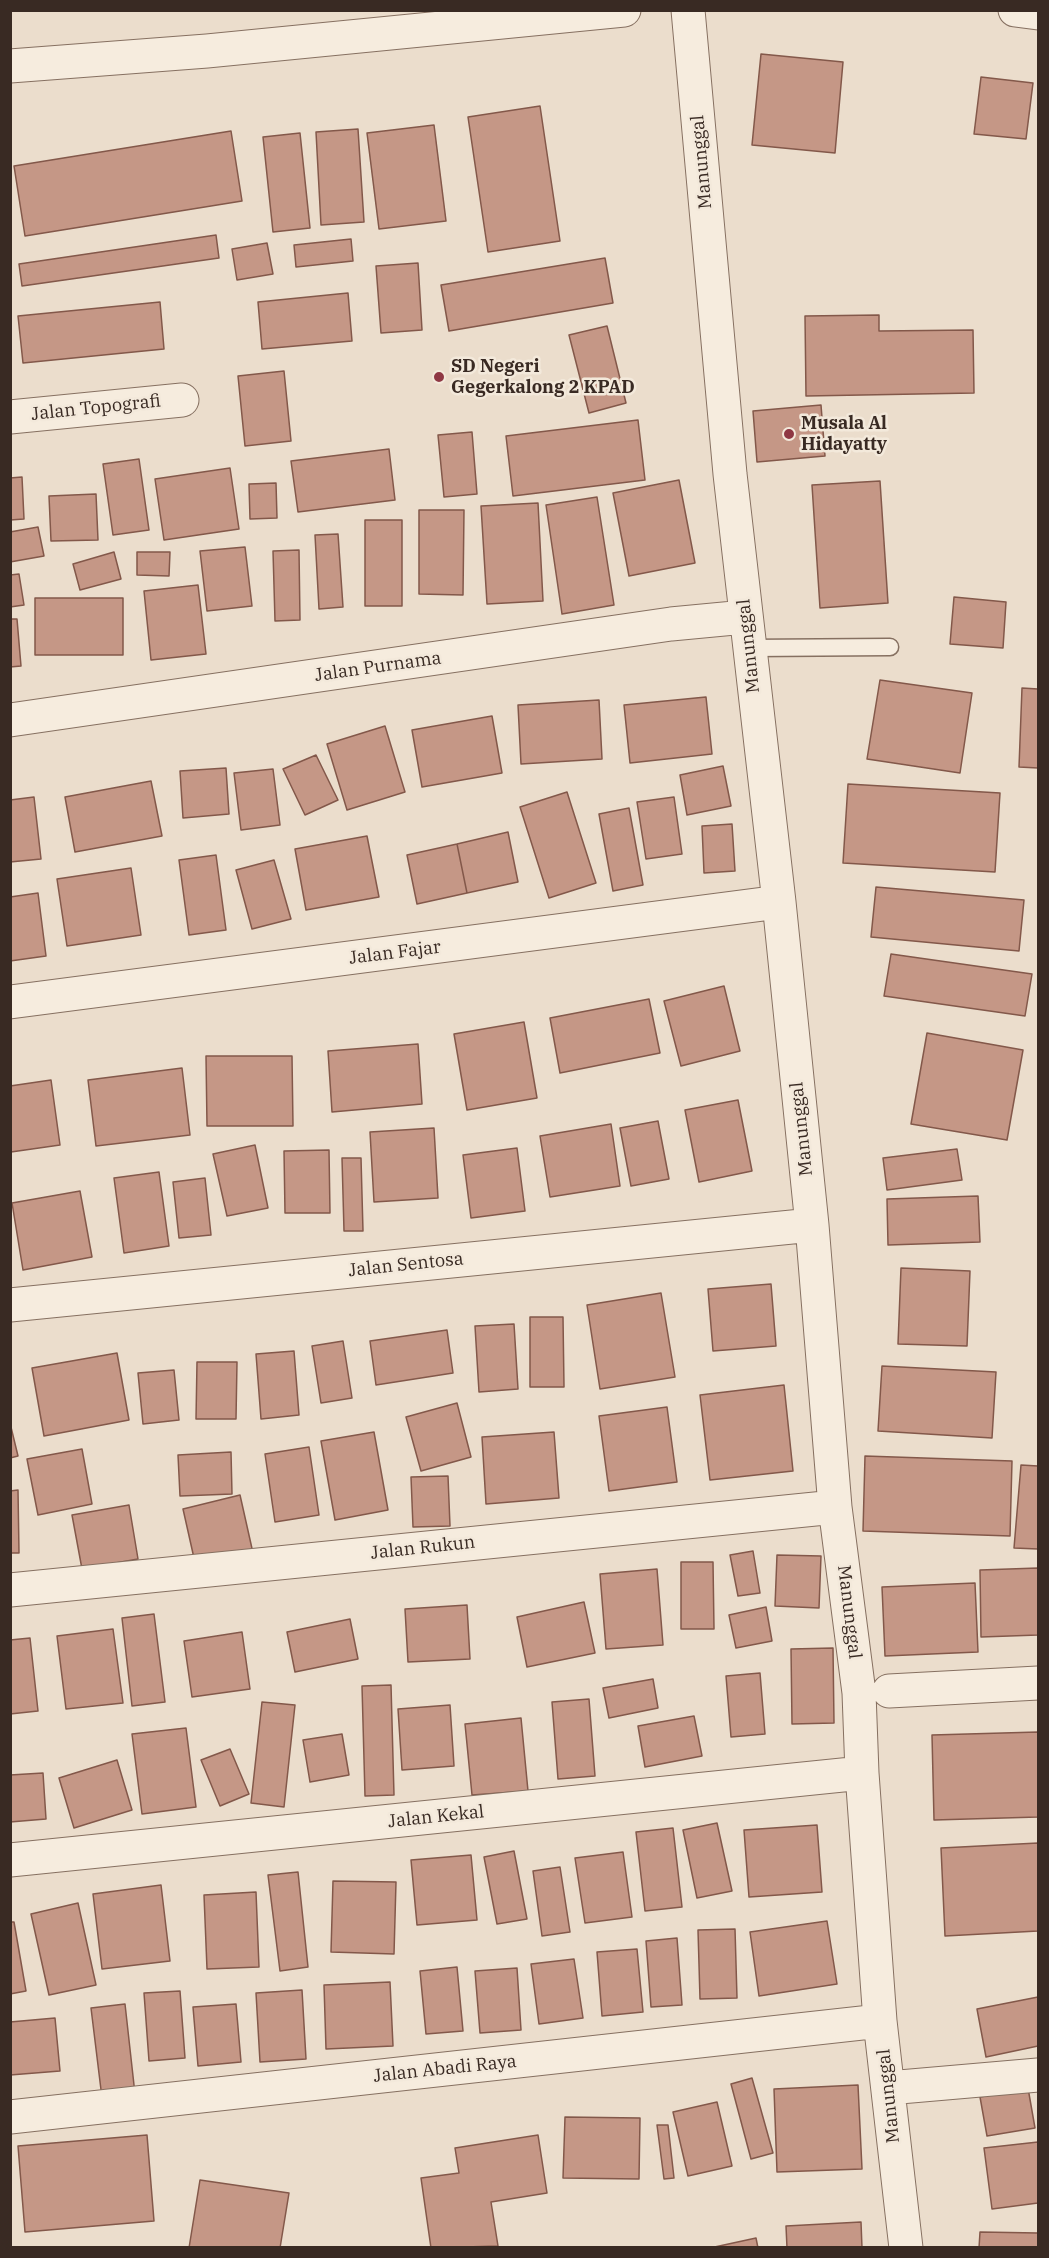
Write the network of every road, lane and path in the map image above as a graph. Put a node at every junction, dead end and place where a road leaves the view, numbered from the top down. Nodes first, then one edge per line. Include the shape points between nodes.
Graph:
1 (624, 10) edge
2 (688, 10) edge
3 (1015, 10) edge
4 (1038, 13) edge
5 (10, 66) edge
6 (182, 400) dead end
7 (10, 417) edge
8 (747, 633) junction
9 (890, 647) dead end
10 (10, 720) edge
11 (779, 902) junction
12 (10, 1002) edge
13 (807, 1226) junction
14 (10, 1305) edge
15 (835, 1507) junction
16 (10, 1590) edge
17 (1038, 1683) edge
18 (889, 1691) dead end
19 (862, 1773) junction
20 (10, 1860) edge
21 (880, 2021) junction
22 (1038, 2074) edge
23 (888, 2088) junction
24 (10, 2117) edge
25 (906, 2247) edge

1 - 5 street
2 - 8 street, Manunggal
3 - 4 street
6 - 7 street, Jalan Topografi
8 - 9 lane
8 - 10 street, Jalan Purnama via 671,624
8 - 11 street, Manunggal
11 - 12 street, Jalan Fajar
11 - 13 street, Manunggal
13 - 14 street, Jalan Sentosa
13 - 15 street, Manunggal
15 - 16 street, Jalan Rukun
15 - 19 street, Manunggal via 859,1693
17 - 18 street
19 - 20 street, Jalan Kekal
19 - 21 street, Manunggal
21 - 23 street, Manunggal
21 - 24 street, Jalan Abadi Raya
22 - 23 street
23 - 25 street, Manunggal

